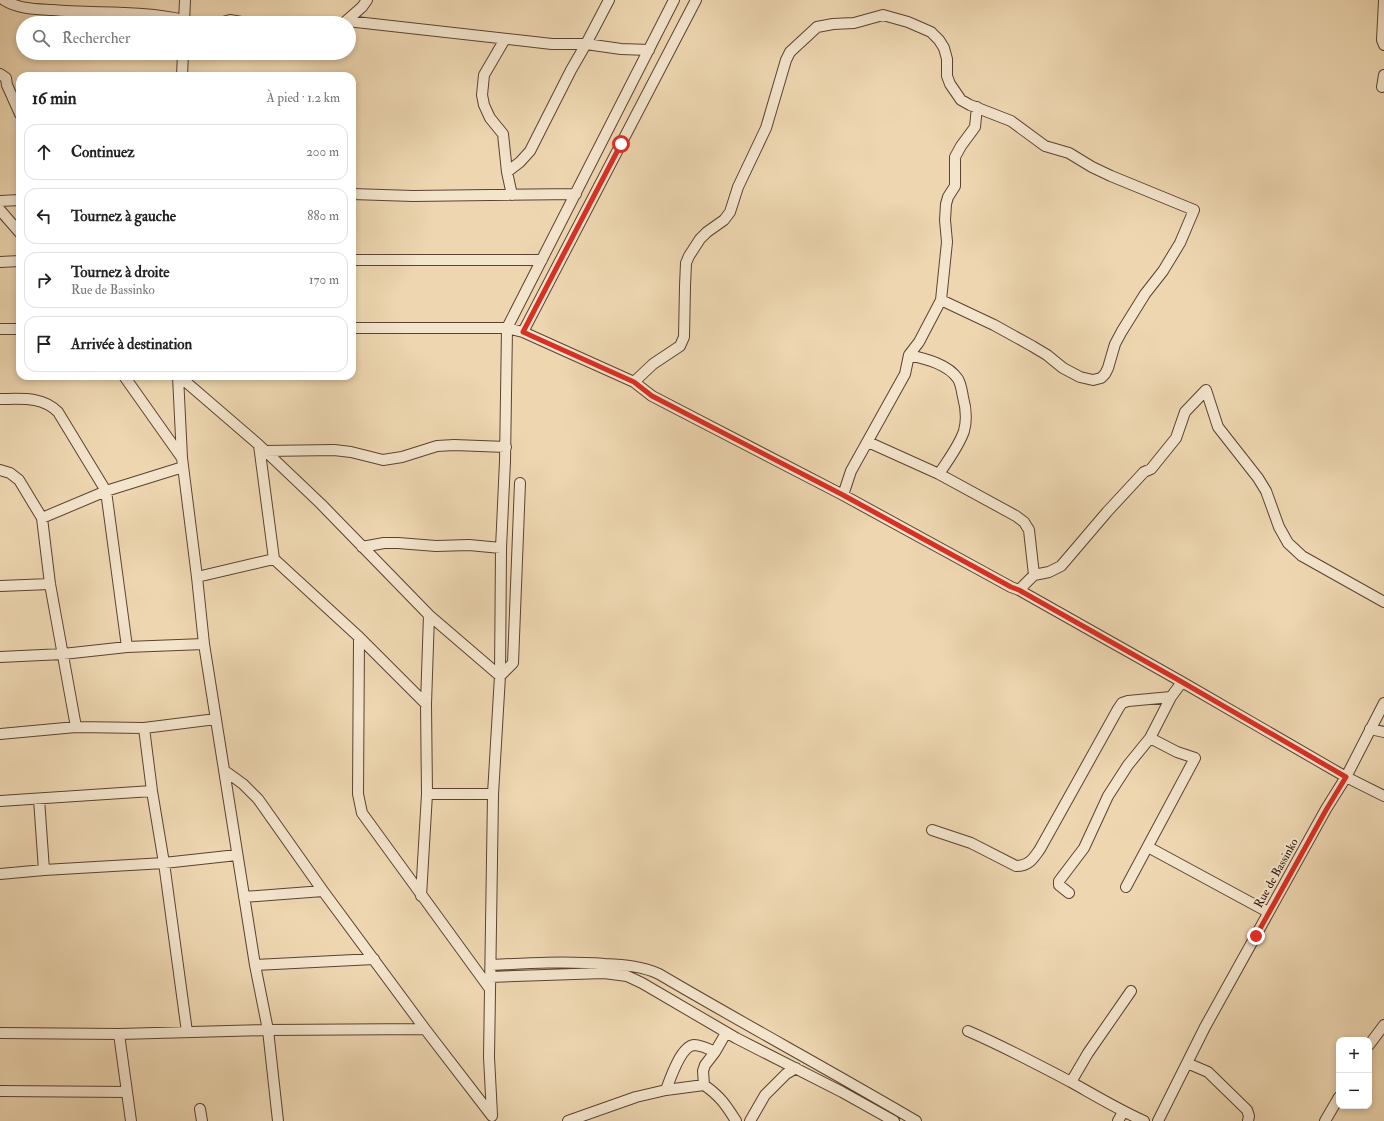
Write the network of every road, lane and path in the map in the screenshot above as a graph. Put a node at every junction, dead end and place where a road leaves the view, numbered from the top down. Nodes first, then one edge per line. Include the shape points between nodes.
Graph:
1 (4, 0) edge
2 (185, 0) edge
3 (367, 0) edge
4 (609, 0) edge
5 (674, 0) edge
6 (696, 0) edge
7 (1384, 1) edge
8 (168, 16) edge
9 (184, 16) edge
10 (352, 16) edge
11 (356, 23) edge
12 (655, 37) junction
13 (505, 39) junction
14 (586, 44) junction
15 (1384, 45) edge
16 (672, 46) junction
17 (649, 50) junction
18 (183, 60) edge
19 (182, 72) edge
20 (0, 74) edge
21 (1384, 75) edge
22 (1382, 87) dead end
23 (16, 105) edge
24 (977, 107) junction
25 (507, 172) junction
26 (356, 194) edge
27 (576, 194) junction
28 (512, 195) junction
29 (16, 200) edge
30 (0, 201) edge
31 (0, 210) edge
32 (16, 228) edge
33 (356, 260) edge
34 (542, 260) junction
35 (16, 261) edge
36 (0, 262) edge
37 (941, 300) junction
38 (356, 328) edge
39 (507, 328) junction
40 (16, 329) edge
41 (0, 330) edge
42 (523, 332) junction
43 (909, 356) junction
44 (127, 380) edge
45 (178, 380) edge
46 (183, 380) edge
47 (634, 382) junction
48 (0, 399) edge
49 (868, 442) junction
50 (506, 447) junction
51 (262, 448) junction
52 (183, 463) junction
53 (0, 470) edge
54 (939, 474) junction
55 (520, 483) dead end
56 (106, 491) junction
57 (843, 495) junction
58 (42, 518) junction
59 (362, 547) junction
60 (501, 548) junction
61 (274, 559) junction
62 (1034, 575) junction
63 (197, 577) junction
64 (50, 584) junction
65 (0, 586) edge
66 (1019, 590) junction
67 (1384, 602) edge
68 (428, 615) junction
69 (359, 637) junction
70 (204, 644) junction
71 (127, 647) junction
72 (63, 654) junction
73 (0, 657) edge
74 (500, 676) junction
75 (1182, 682) junction
76 (1171, 697) junction
77 (1384, 702) edge
78 (426, 704) junction
79 (216, 719) junction
80 (76, 727) junction
81 (144, 728) junction
82 (1370, 729) junction
83 (1384, 732) edge
84 (0, 734) edge
85 (1150, 738) junction
86 (225, 771) junction
87 (1346, 777) junction
88 (152, 791) junction
89 (427, 794) junction
90 (493, 794) junction
91 (1384, 796) edge
92 (39, 799) junction
93 (0, 801) edge
94 (932, 830) dead end
95 (1148, 847) junction
96 (237, 855) junction
97 (164, 863) junction
98 (44, 870) junction
99 (0, 874) edge
100 (1126, 887) dead end
101 (323, 891) junction
102 (1069, 893) dead end
103 (421, 896) junction
104 (244, 898) junction
105 (1268, 912) junction
106 (374, 959) junction
107 (255, 965) junction
108 (491, 965) junction
109 (490, 976) junction
110 (490, 989) junction
111 (1131, 991) dead end
112 (1384, 1025) edge
113 (425, 1029) junction
114 (268, 1030) junction
115 (968, 1031) dead end
116 (0, 1032) edge
117 (187, 1032) junction
118 (726, 1033) junction
119 (120, 1034) junction
120 (1372, 1041) edge
121 (715, 1052) junction
122 (1187, 1063) junction
123 (796, 1068) junction
124 (1071, 1082) junction
125 (704, 1085) junction
126 (666, 1090) junction
127 (0, 1091) edge
128 (127, 1092) junction
129 (1336, 1103) edge
130 (200, 1109) dead end
131 (1124, 1112) junction
132 (493, 1118) edge
133 (131, 1121) edge
134 (202, 1121) edge
135 (278, 1121) edge
136 (568, 1121) edge
137 (736, 1121) edge
138 (750, 1121) edge
139 (894, 1121) edge
140 (916, 1121) edge
141 (1118, 1121) edge
142 (1144, 1121) edge
143 (1158, 1121) edge
144 (1248, 1121) edge
145 (1326, 1121) edge

1 - 8 street via 18,6 42,10
2 - 9 street
3 - 10 street
4 - 14 street
5 - 12 street
6 - 16 street
7 - 15 street
11 - 13 street
12 - 16 street
12 - 17 street
13 - 14 street via 552,44
13 - 25 street via 484,75 482,95 490,118 503,134
14 - 17 street
14 - 25 street via 530,151
16 - 42 street
17 - 27 street
18 - 19 street
20 - 23 street via 6,78
21 - 22 street
24 - 37 street via 975,127 956,154 956,183 946,204 947,242
24 - 37 street via 1011,121 1045,146 1068,153 1111,176 1194,210 1180,243 1122,331 1108,368 1101,378 1080,378 1032,346
24 - 47 street via 962,100 953,89 947,76 944,48 926,29 882,15 854,23 817,26 790,52 786,60 766,128 738,187 730,212 700,239 686,263 684,337 680,346 653,364
25 - 28 street
26 - 28 street
27 - 28 street
27 - 34 street
29 - 30 street
31 - 32 street
33 - 34 street
34 - 39 street
35 - 36 street
37 - 43 street
38 - 39 street
39 - 42 street
39 - 50 street
40 - 41 street
42 - 47 street
43 - 49 street via 905,374
43 - 54 street via 927,359 948,369 958,380 964,401 964,431
44 - 52 street
45 - 52 street
46 - 51 street
47 - 57 street via 652,396
48 - 56 street via 29,399 51,405 58,412
49 - 54 street
49 - 57 street via 851,472
50 - 51 street via 436,446 402,457 382,460 334,450
50 - 60 street
51 - 59 street
51 - 61 street
52 - 56 street
52 - 63 street
53 - 58 street via 10,473 19,480
54 - 62 street via 1024,522 1028,530
55 - 74 street via 513,663
56 - 58 street
56 - 71 street
57 - 66 street
58 - 64 street
59 - 60 street via 398,543
59 - 68 street
60 - 74 street
61 - 63 street
61 - 69 street
62 - 66 street
62 - 67 street via 1061,566 1144,472 1151,469 1176,438 1185,412 1206,390 1218,427 1266,491 1281,532 1288,543 1302,556
63 - 70 street
64 - 65 street
64 - 72 street
66 - 75 street
68 - 74 street
68 - 78 street
69 - 78 street
69 - 103 street via 359,803 362,813
70 - 71 street
70 - 79 street
71 - 72 street
72 - 73 street
72 - 80 street
74 - 90 street
75 - 76 street
75 - 87 street
76 - 85 street
76 - 94 street via 1128,701 1122,704 1040,849 1028,864 1016,866 971,843
77 - 82 street, Rue de Bassinko
78 - 89 street
79 - 81 street
79 - 86 street
80 - 81 street
80 - 84 street
81 - 88 street
82 - 83 street
82 - 87 street, Rue de Bassinko
85 - 95 street via 1195,758
85 - 102 street via 1108,796 1084,848 1059,881
86 - 96 street
86 - 101 street via 258,799
87 - 91 street
87 - 105 street, Rue de Bassinko
88 - 92 street
88 - 97 street
89 - 90 street
89 - 103 street
90 - 108 street
92 - 93 street
92 - 98 street
95 - 100 street
95 - 105 street
96 - 97 street
96 - 104 street
97 - 98 street
97 - 117 street
98 - 99 street
101 - 104 street
101 - 106 street
103 - 110 street
104 - 107 street
105 - 122 street, Rue de Bassinko
106 - 107 street
106 - 113 street
107 - 114 street
108 - 109 street
108 - 140 street via 578,962 636,967 659,974
109 - 110 street
109 - 118 street via 604,973 627,976
110 - 132 street via 489,1057
111 - 124 street via 1088,1052
112 - 120 street
113 - 114 street
113 - 132 street
114 - 117 street
114 - 135 street
115 - 124 street
116 - 119 street
117 - 119 street
118 - 121 street
118 - 123 street
119 - 128 street
121 - 125 street via 703,1071
121 - 126 street via 693,1045 687,1048
122 - 143 street, Rue de Bassinko
122 - 144 street via 1208,1072 1247,1110
123 - 138 street via 786,1074 765,1095
123 - 139 street
124 - 131 street
125 - 126 street
125 - 137 street via 717,1094
126 - 136 street via 636,1097
127 - 128 street
128 - 133 street
129 - 145 street
130 - 134 street
131 - 141 street
131 - 142 street

